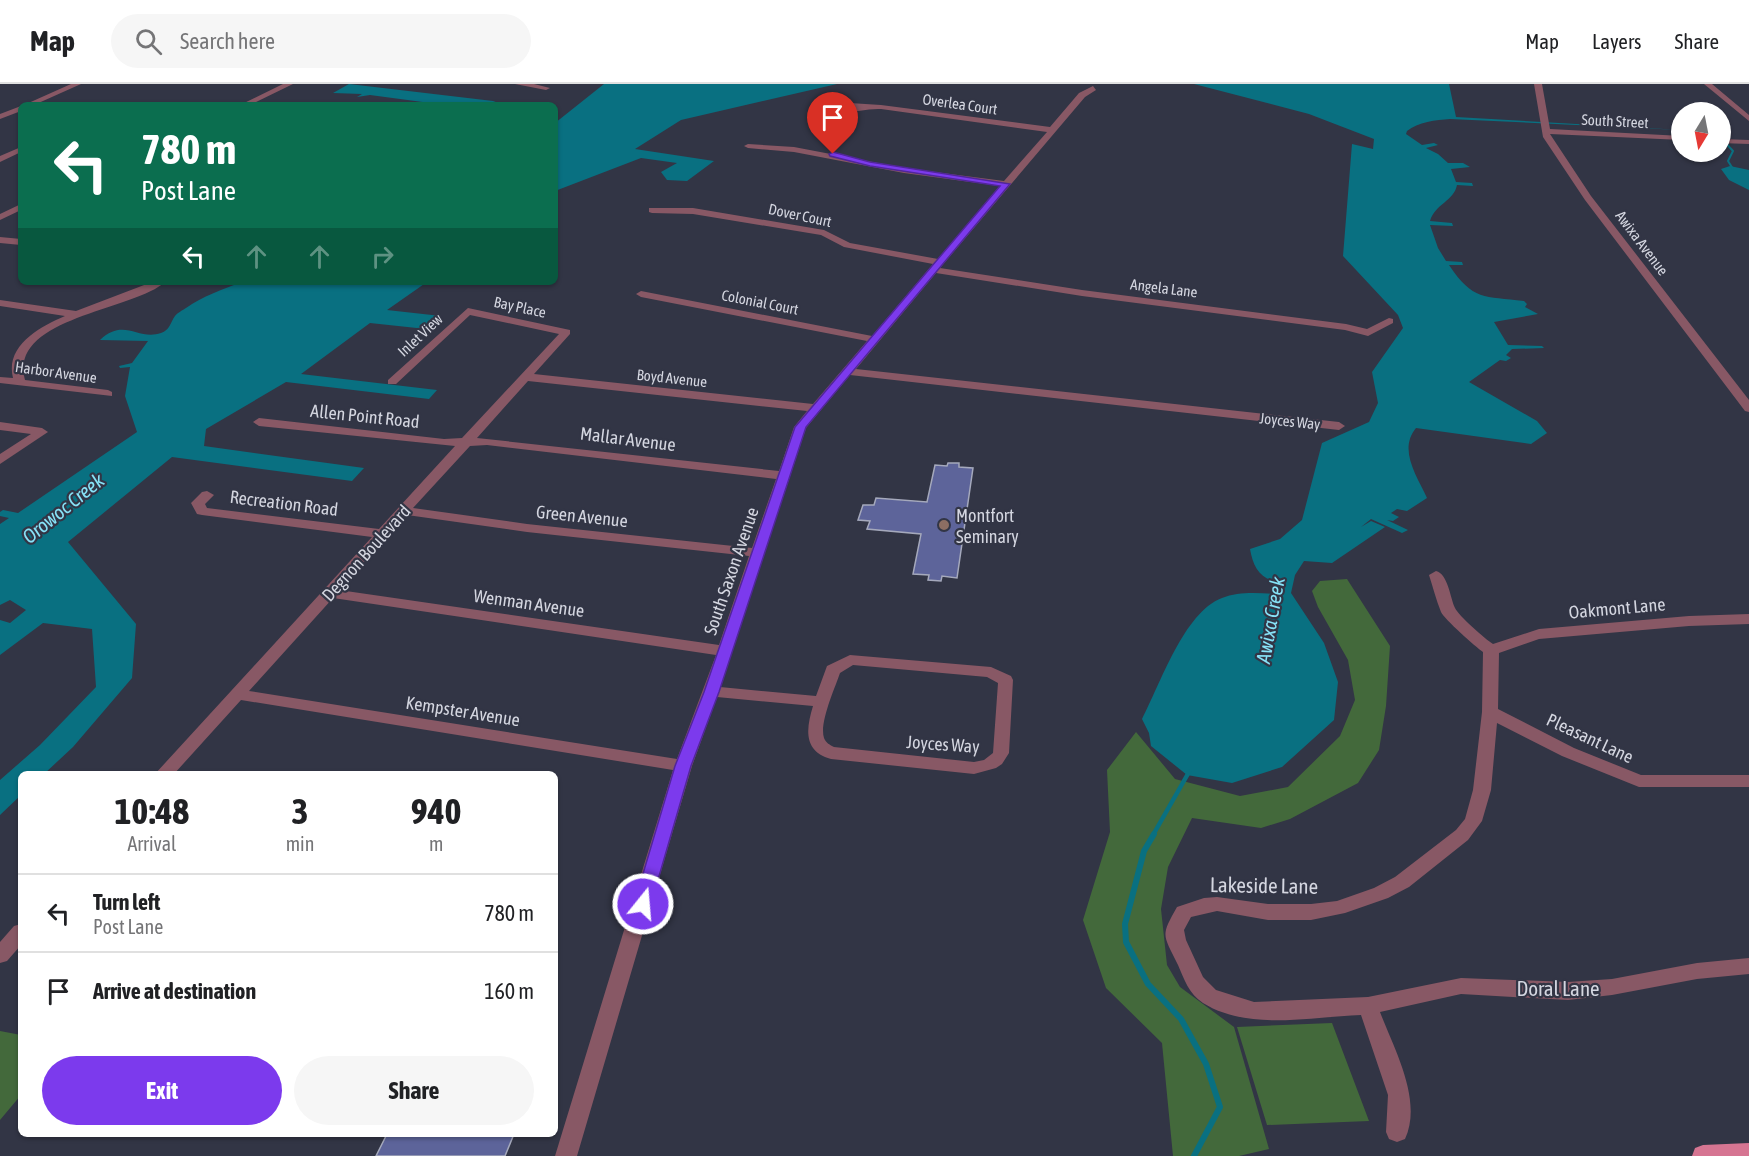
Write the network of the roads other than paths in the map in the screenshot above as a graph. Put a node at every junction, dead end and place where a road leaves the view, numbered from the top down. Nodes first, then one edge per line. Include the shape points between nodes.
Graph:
1 (77, 84) edge
2 (289, 84) edge
3 (519, 84) edge
4 (1538, 84) edge
5 (1708, 84) edge
6 (1077, 85) edge
7 (1092, 86) edge
8 (546, 88) dead end
9 (35, 102) edge
10 (249, 102) edge
11 (864, 107) dead end
12 (18, 109) edge
13 (10, 113) junction
14 (18, 114) edge
15 (0, 117) edge
16 (1749, 119) edge
17 (1546, 127) junction
18 (1052, 130) junction
19 (1671, 137) edge
20 (1731, 141) edge
21 (1749, 142) edge
22 (748, 146) dead end
23 (18, 150) edge
24 (0, 159) edge
25 (1006, 184) junction
26 (18, 208) edge
27 (652, 210) dead end
28 (0, 217) edge
29 (0, 240) edge
30 (18, 242) edge
31 (936, 266) junction
32 (154, 285) edge
33 (641, 294) dead end
34 (0, 303) edge
35 (468, 311) joint
36 (76, 314) junction
37 (1389, 321) dead end
38 (566, 332) joint
39 (873, 339) junction
40 (846, 371) junction
41 (525, 377) junction
42 (0, 380) edge
43 (20, 382) junction
44 (392, 382) dead end
45 (108, 394) dead end
46 (815, 408) junction
47 (1749, 408) edge
48 (259, 422) dead end
49 (0, 426) edge
50 (1339, 426) dead end
51 (467, 442) junction
52 (0, 460) edge
53 (785, 476) junction
54 (207, 495) dead end
55 (404, 511) junction
56 (383, 534) junction
57 (758, 553) junction
58 (1436, 575) dead end
59 (329, 594) junction
60 (1749, 619) edge
61 (1491, 650) junction
62 (724, 651) junction
63 (711, 692) junction
64 (237, 694) junction
65 (822, 702) junction
66 (1490, 712) junction
67 (683, 766) junction
68 (167, 771) edge
69 (1749, 781) edge
70 (18, 935) edge
71 (0, 955) edge
72 (1749, 966) edge
73 (1368, 1006) junction
74 (1397, 1132) dead end
75 (1749, 1154) edge
76 (566, 1156) edge
77 (1703, 1156) edge

1 - 9 street
2 - 10 street
3 - 8 street
4 - 17 street, Awixa Avenue
5 - 16 street
6 - 7 street, South Saxon Avenue
7 - 18 street, South Saxon Avenue
11 - 18 street, Overlea Court
12 - 13 street
13 - 14 street
13 - 15 street
17 - 19 street, South Street
17 - 47 street, Awixa Avenue via 1547,137 1589,199
18 - 25 street, South Saxon Avenue
20 - 21 street
22 - 25 street via 788,148
23 - 24 street
25 - 31 street, South Saxon Avenue
26 - 28 street
27 - 31 street, Dover Court via 693,211 824,233 847,245
29 - 30 street
31 - 37 street, Angela Lane via 1082,293 1368,333
31 - 39 street, South Saxon Avenue
32 - 36 street
33 - 39 street, Colonial Court
34 - 36 street
35 - 38 street, Bay Place
35 - 44 street, Inlet View
36 - 43 street via 28,342 18,358
38 - 41 street, Degnon Boulevard
39 - 40 street, South Saxon Avenue
40 - 46 street, South Saxon Avenue
40 - 50 street, Joyces Way
41 - 46 street, Boyd Avenue
41 - 51 street, Degnon Boulevard
42 - 43 street, Harbor Avenue
43 - 45 street, Harbor Avenue
46 - 53 street, South Saxon Avenue via 800,427
48 - 51 street, Allen Point Road via 444,443
49 - 52 street via 42,432
51 - 53 street, Mallar Avenue via 487,441
51 - 55 street, Degnon Boulevard
53 - 57 street, South Saxon Avenue
54 - 56 street, Recreation Road via 198,503 202,511
55 - 56 street, Degnon Boulevard
55 - 57 street, Green Avenue
56 - 59 street, Degnon Boulevard
57 - 62 street, South Saxon Avenue
58 - 61 street via 1449,613
59 - 62 street, Wenman Avenue
59 - 64 street, Degnon Boulevard
60 - 61 street, Oakmont Lane via 1539,634
61 - 66 street, Lakeside Lane
62 - 63 street, South Saxon Avenue
63 - 65 street
63 - 67 street, South Saxon Avenue
64 - 67 street, Kempster Avenue
64 - 68 street, Degnon Boulevard
65 - 65 street, Joyces Way via 816,743 831,753 974,768 991,764 1001,753 1006,685 1005,680 991,672 850,660 833,670
66 - 69 street, Pleasant Lane via 1568,752 1639,781
66 - 73 street, Lakeside Lane via 1482,790 1473,821 1462,835 1401,882 1338,908 1268,912 1217,904 1184,912 1178,919 1174,930 1185,963 1209,996 1254,1011
67 - 76 street, South Saxon Avenue
70 - 71 street
72 - 73 street, Doral Lane via 1568,991 1461,986
73 - 74 street via 1399,1095
75 - 77 main road

